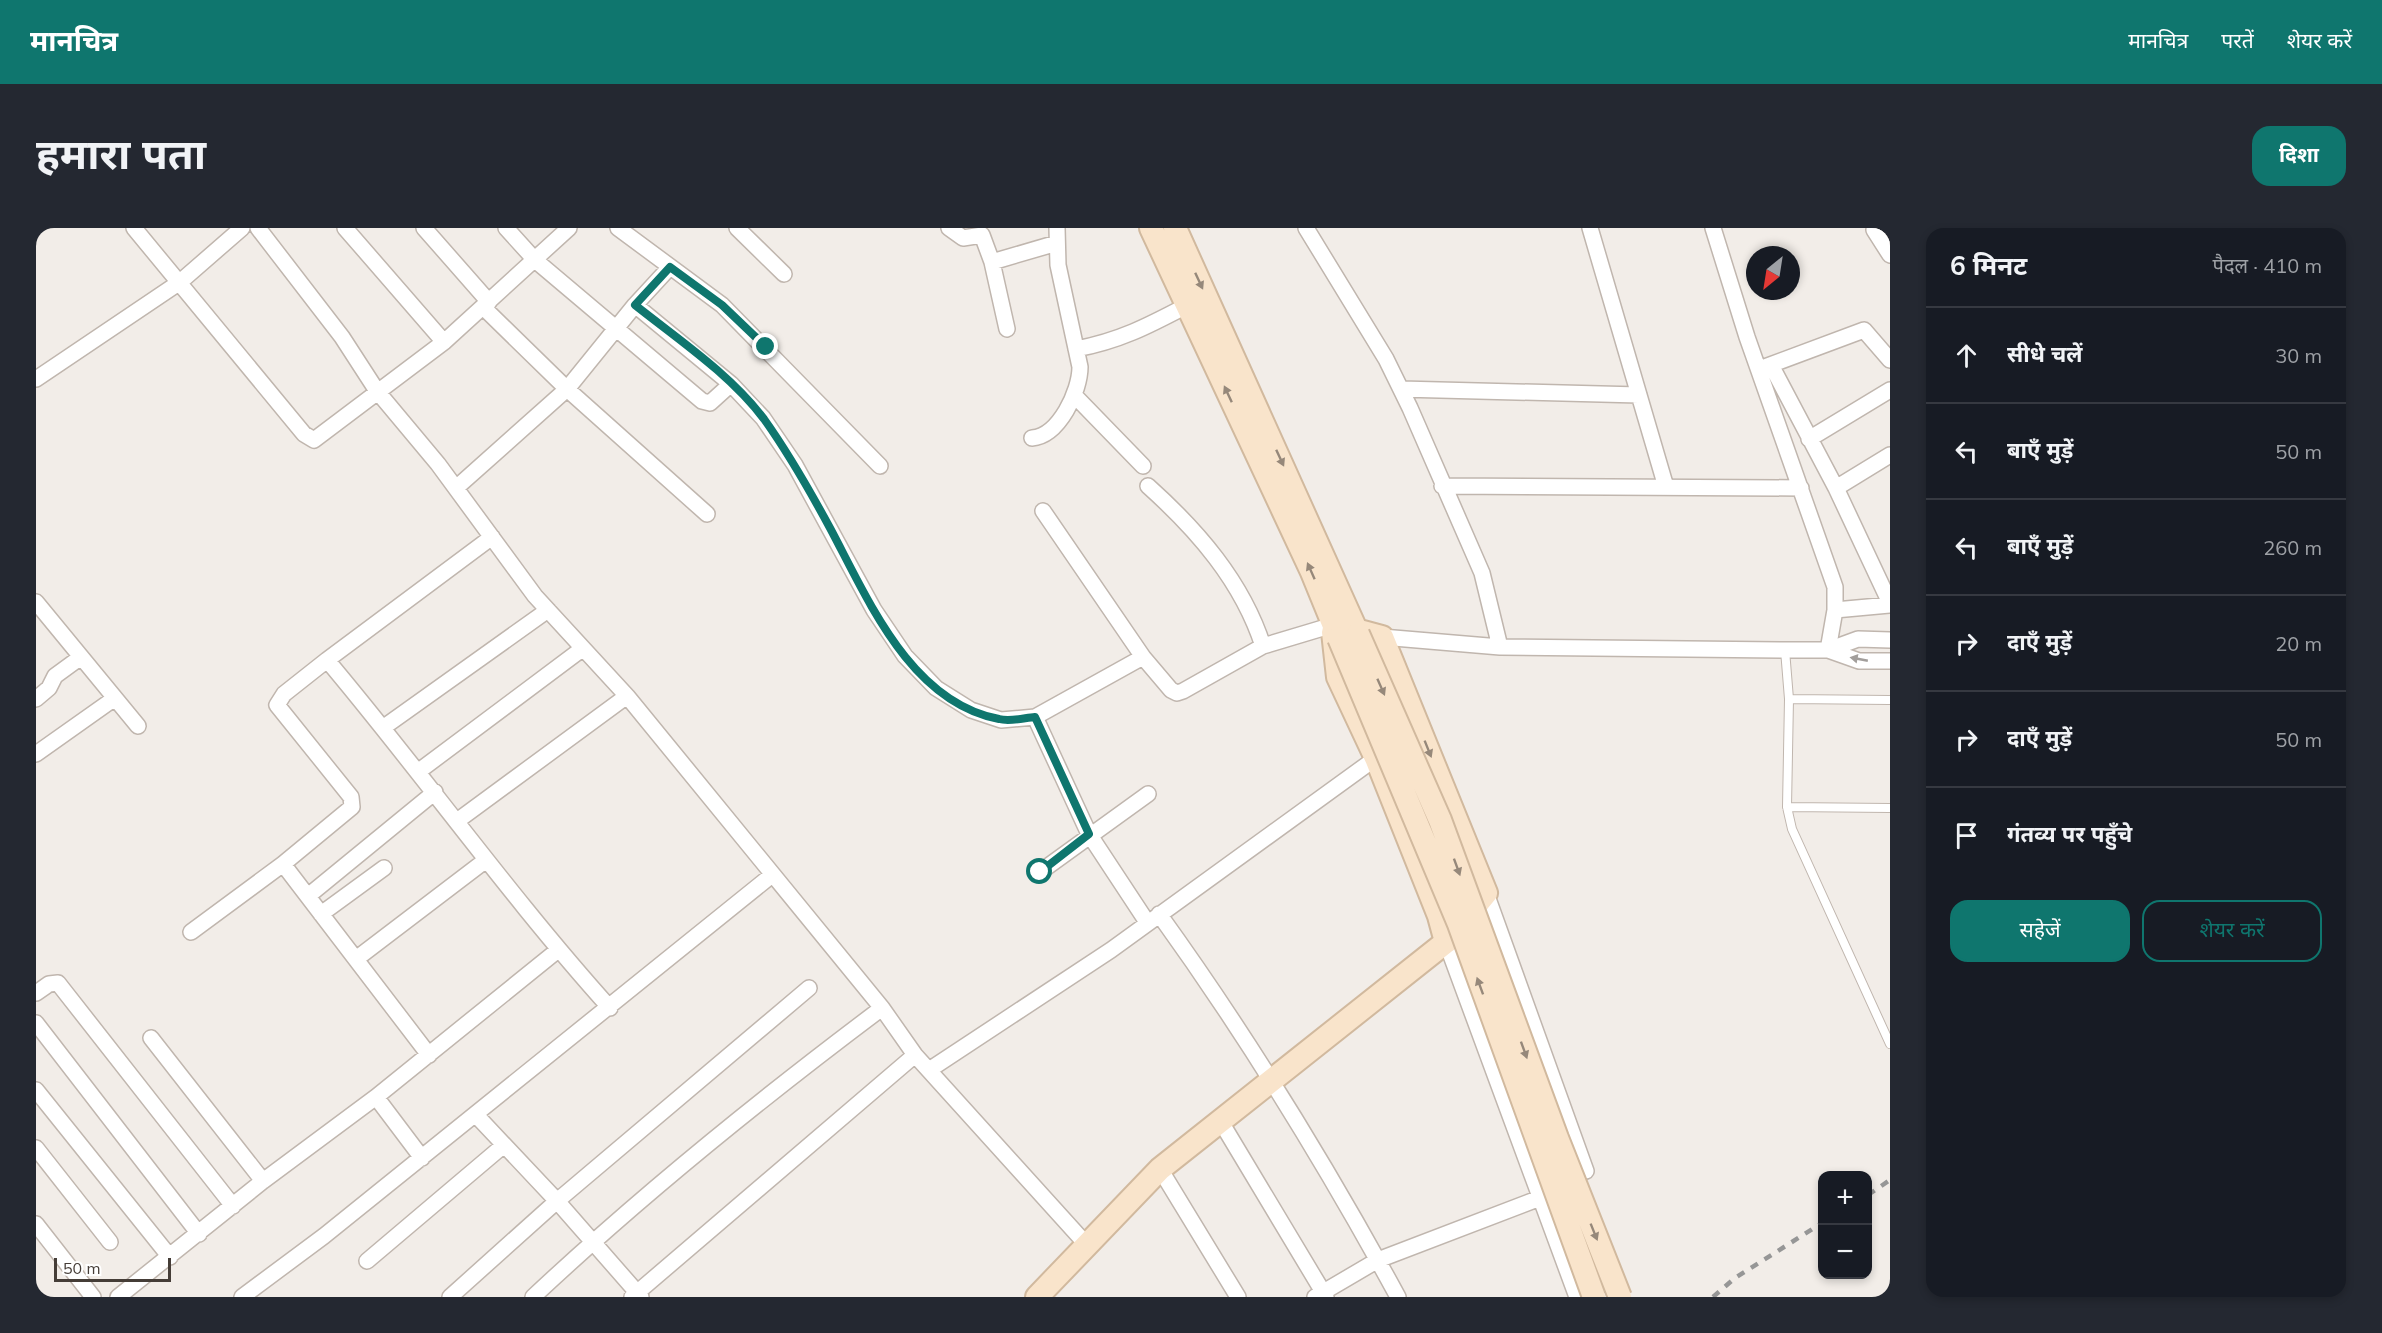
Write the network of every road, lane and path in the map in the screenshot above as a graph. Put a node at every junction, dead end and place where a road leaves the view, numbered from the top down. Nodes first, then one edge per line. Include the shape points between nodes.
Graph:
1 (134, 228) edge
2 (242, 228) edge
3 (258, 228) edge
4 (345, 228) edge
5 (424, 228) edge
6 (506, 228) edge
7 (618, 228) edge
8 (737, 228) edge
9 (949, 228) edge
10 (1151, 228) edge
11 (1175, 228) edge
12 (1306, 228) edge
13 (1590, 228) edge
14 (1713, 228) edge
15 (567, 229) edge
16 (1874, 230) dead end
17 (1057, 236) edge
18 (1890, 255) edge
19 (535, 260) junction
20 (992, 262) junction
21 (670, 267) junction
22 (784, 274) dead end
23 (180, 282) junction
24 (486, 305) junction
25 (635, 305) junction
26 (1186, 306) junction
27 (617, 328) junction
28 (1006, 329) dead end
29 (444, 342) junction
30 (1076, 349) junction
31 (1890, 360) edge
32 (1765, 367) junction
33 (36, 379) edge
34 (731, 384) junction
35 (567, 388) junction
36 (1401, 390) junction
37 (1890, 390) edge
38 (377, 392) junction
39 (1639, 395) junction
40 (1075, 396) junction
41 (1032, 438) dead end
42 (1809, 439) junction
43 (1890, 455) edge
44 (880, 466) dead end
45 (1143, 466) dead end
46 (1148, 486) dead end
47 (1442, 486) junction
48 (1666, 487) junction
49 (456, 488) junction
50 (1801, 488) junction
51 (1836, 489) junction
52 (1043, 511) dead end
53 (706, 514) dead end
54 (492, 537) junction
55 (1890, 604) edge
56 (38, 609) edge
57 (548, 610) junction
58 (1835, 610) junction
59 (1346, 632) junction
60 (1382, 637) junction
61 (1890, 640) edge
62 (1263, 646) junction
63 (1500, 647) junction
64 (582, 649) junction
65 (1785, 650) junction
66 (1828, 650) junction
67 (81, 657) junction
68 (1143, 657) junction
69 (327, 660) junction
70 (1890, 661) edge
71 (627, 696) junction
72 (115, 698) junction
73 (36, 699) edge
74 (1789, 699) junction
75 (1890, 700) edge
76 (1035, 717) junction
77 (138, 726) dead end
78 (384, 728) junction
79 (36, 754) edge
80 (1376, 758) junction
81 (419, 771) junction
82 (435, 792) junction
83 (1148, 794) dead end
84 (1787, 807) junction
85 (1889, 810) edge
86 (457, 821) junction
87 (1089, 834) junction
88 (486, 860) junction
89 (283, 864) junction
90 (384, 868) dead end
91 (1040, 872) dead end
92 (772, 875) junction
93 (1486, 893) junction
94 (308, 896) junction
95 (321, 914) junction
96 (1153, 918) junction
97 (191, 932) dead end
98 (1446, 942) junction
99 (558, 950) junction
100 (356, 959) junction
101 (809, 988) dead end
102 (36, 993) edge
103 (610, 1008) junction
104 (882, 1008) junction
105 (36, 1023) edge
106 (1886, 1027) edge
107 (151, 1038) dead end
108 (1890, 1044) edge
109 (429, 1055) junction
110 (915, 1055) junction
111 (929, 1070) junction
112 (1273, 1082) junction
113 (36, 1090) edge
114 (376, 1097) junction
115 (476, 1115) junction
116 (1221, 1122) junction
117 (504, 1145) junction
118 (36, 1148) edge
119 (422, 1158) junction
120 (1160, 1169) junction
121 (1586, 1171) dead end
122 (263, 1181) junction
123 (1540, 1198) junction
124 (557, 1201) junction
125 (233, 1206) junction
126 (36, 1224) edge
127 (199, 1234) junction
128 (110, 1242) dead end
129 (592, 1242) junction
130 (1086, 1244) junction
131 (170, 1257) junction
132 (1378, 1260) junction
133 (367, 1261) dead end
134 (1322, 1295) edge
135 (637, 1296) edge
136 (93, 1297) edge
137 (118, 1297) edge
138 (242, 1297) edge
139 (450, 1297) edge
140 (533, 1297) edge
141 (1037, 1297) edge
142 (1238, 1297) edge
143 (1398, 1297) edge
144 (1576, 1297) edge
145 (1594, 1297) edge
146 (1620, 1297) edge

1 - 23 street
2 - 23 street
3 - 38 street via 342,338
4 - 29 street
5 - 24 street
6 - 19 street
7 - 21 street
8 - 22 street
9 - 20 street via 963,238 982,235
10 - 26 main road
11 -> 59 main road
12 - 36 street via 1358,310
13 - 39 street
14 - 32 street
15 - 19 street
16 - 18 street
17 - 20 street
17 - 30 street via 1064,297
19 - 24 street
19 - 27 street
20 - 28 street
21 - 25 street
21 - 44 street via 722,305
23 - 33 street
23 - 38 street via 308,438 319,438
24 - 29 street
24 - 35 street
25 - 27 street
25 - 34 street
26 - 30 street via 1110,343
59 -> 26 main road via 1312,572
27 - 34 street via 702,401 710,403
27 - 35 street
29 - 38 street
30 - 40 street via 1080,383
31 - 32 street via 1864,330
32 - 42 street
32 - 50 street
34 - 76 street via 763,418 795,465 874,610 905,656 936,688 970,711 1001,720
35 - 49 street
35 - 53 street
36 - 39 street
36 - 47 street
37 - 42 street
38 - 49 street
39 - 48 street
40 - 41 street via 1053,427
40 - 45 street
42 - 51 street
43 - 51 street
46 - 62 street via 1188,522 1216,557
47 - 48 street
47 - 63 street via 1482,573
48 - 50 street
49 - 54 street
50 - 58 street via 1835,587
51 - 55 street
52 - 68 street
54 - 57 street
54 - 69 street
55 - 58 street
56 - 67 street
57 - 64 street
57 - 78 street
58 - 66 street
59 - 60 main road
59 - 62 street
59 - 80 main road via 1338,677
145 -> 59 main road, bridge via 1459,924
59 -> 146 main road, bridge via 1440,820
60 - 63 street
60 -> 93 main road
61 - 66 street via 1858,639
62 - 68 street via 1177,693
63 - 65 street
64 - 71 street
64 - 81 street
65 - 66 street
65 - 74 lane
70 -> 66 street via 1859,661
67 - 72 street
67 - 73 street via 55,676 49,688
68 - 76 street
69 - 78 street
69 - 89 street via 284,694 277,705 351,797 352,807
71 - 86 street
71 - 92 street
72 - 77 street
72 - 79 street
74 - 75 lane
74 - 84 lane
76 - 87 street
78 - 81 street
80 - 96 street
80 - 98 main road
81 - 82 street
82 - 86 street
82 - 94 street
83 - 87 street
84 - 85 lane
84 - 106 lane via 1807,867
86 - 88 street
87 - 91 street
87 - 96 street
88 - 99 street
88 - 100 street
89 - 94 street
89 - 97 street
90 - 95 street
92 - 103 street
92 - 104 street
93 - 98 main road
93 - 121 street
94 - 95 street
95 - 100 street
96 - 111 street
96 - 112 street via 1208,981
98 - 112 main road
98 - 123 street
99 - 103 street
99 - 109 street
100 - 109 street
101 - 124 street
102 - 125 street via 58,983
103 - 115 street
104 - 110 street
104 - 129 street via 812,1060
105 - 127 street
106 - 108 lane
107 - 122 street
109 - 114 street
110 - 111 street
110 - 135 street
111 - 130 street
112 - 116 main road
112 - 132 street
113 - 131 street
114 - 119 street
114 - 122 street
115 - 117 street
115 - 119 street
116 - 120 main road
116 - 134 street
117 - 124 street
117 - 133 street
118 - 128 street
119 - 138 street
120 - 130 main road
120 - 142 street
122 - 125 street
123 - 132 street
123 - 144 street
124 - 129 street
124 - 139 street
125 - 127 street
126 - 136 street
127 - 131 street
129 - 135 street
129 - 140 street
130 - 141 main road
131 - 137 street
132 - 134 street
132 - 143 street

